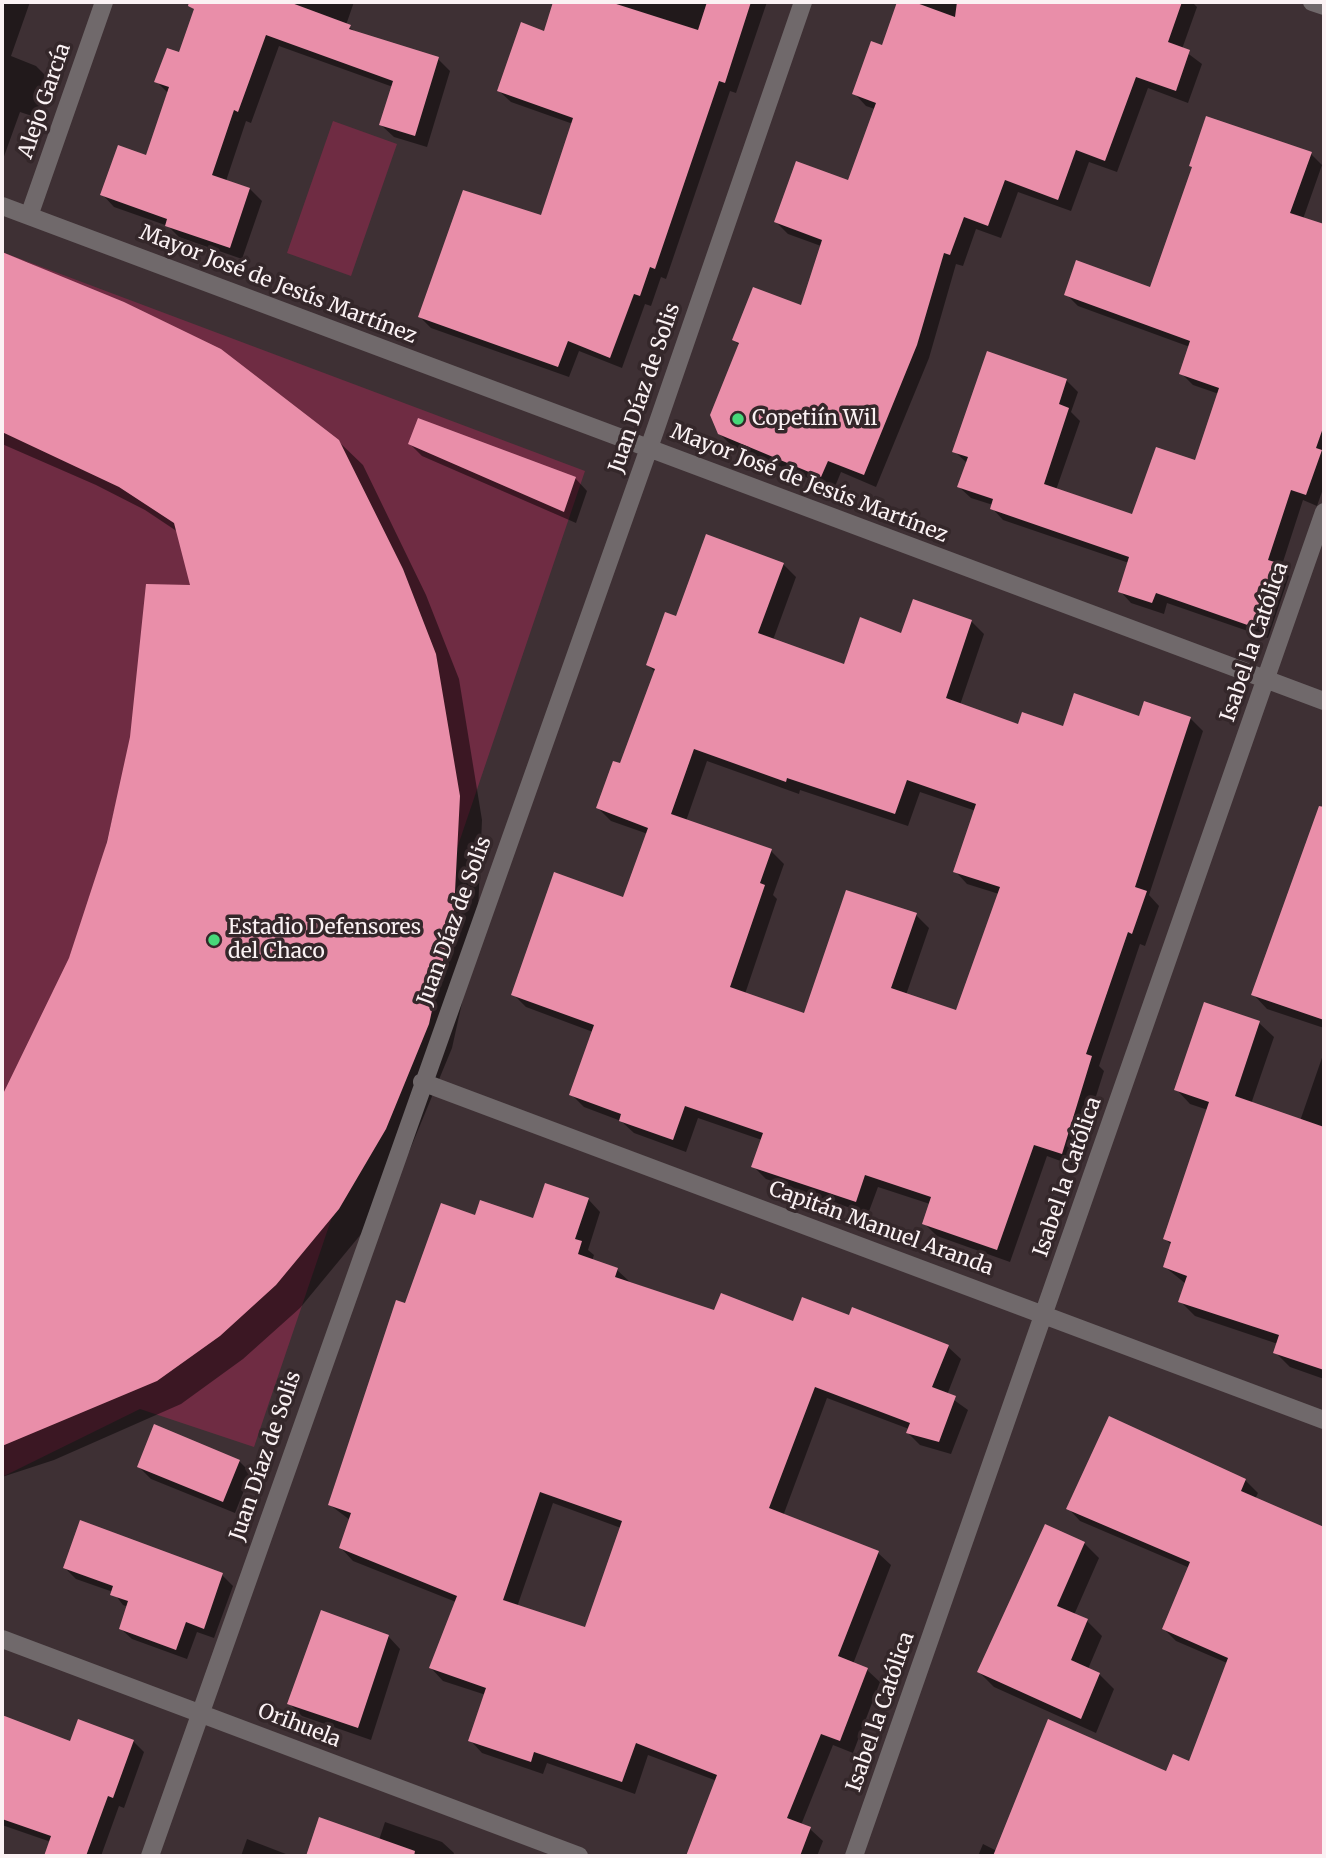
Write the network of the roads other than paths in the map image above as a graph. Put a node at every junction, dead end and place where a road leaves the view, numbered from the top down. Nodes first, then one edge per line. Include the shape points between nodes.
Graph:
1 (104, 2) edge
2 (803, 2) edge
3 (1312, 2) edge
4 (1324, 6) edge
5 (2, 206) edge
6 (30, 216) junction
7 (649, 448) junction
8 (1324, 512) edge
9 (1266, 679) junction
10 (1324, 701) edge
11 (422, 1082) junction
12 (1044, 1314) junction
13 (1324, 1420) edge
14 (2, 1639) edge
15 (200, 1713) junction
16 (150, 1856) edge
17 (579, 1856) edge
18 (854, 1856) edge

1 - 6 street, Alejo García
2 - 7 street, Juan Díaz de Solis
3 - 4 street
5 - 6 street, Mayor José de Jesús Martínez
6 - 7 street, Mayor José de Jesús Martínez
7 - 9 street, Mayor José de Jesús Martínez
7 - 11 street, Juan Díaz de Solis
8 - 9 street, Isabel la Católica
9 - 10 street, Mayor José de Jesús Martínez
9 - 12 street, Isabel la Católica
11 - 12 street, Capitán Manuel Aranda
11 - 15 street, Juan Díaz de Solis
12 - 13 street, Capitán Manuel Aranda
12 - 18 street, Isabel la Católica
14 - 15 street, Orihuela
15 - 16 street, Juan Díaz de Solis
15 - 17 street, Orihuela

